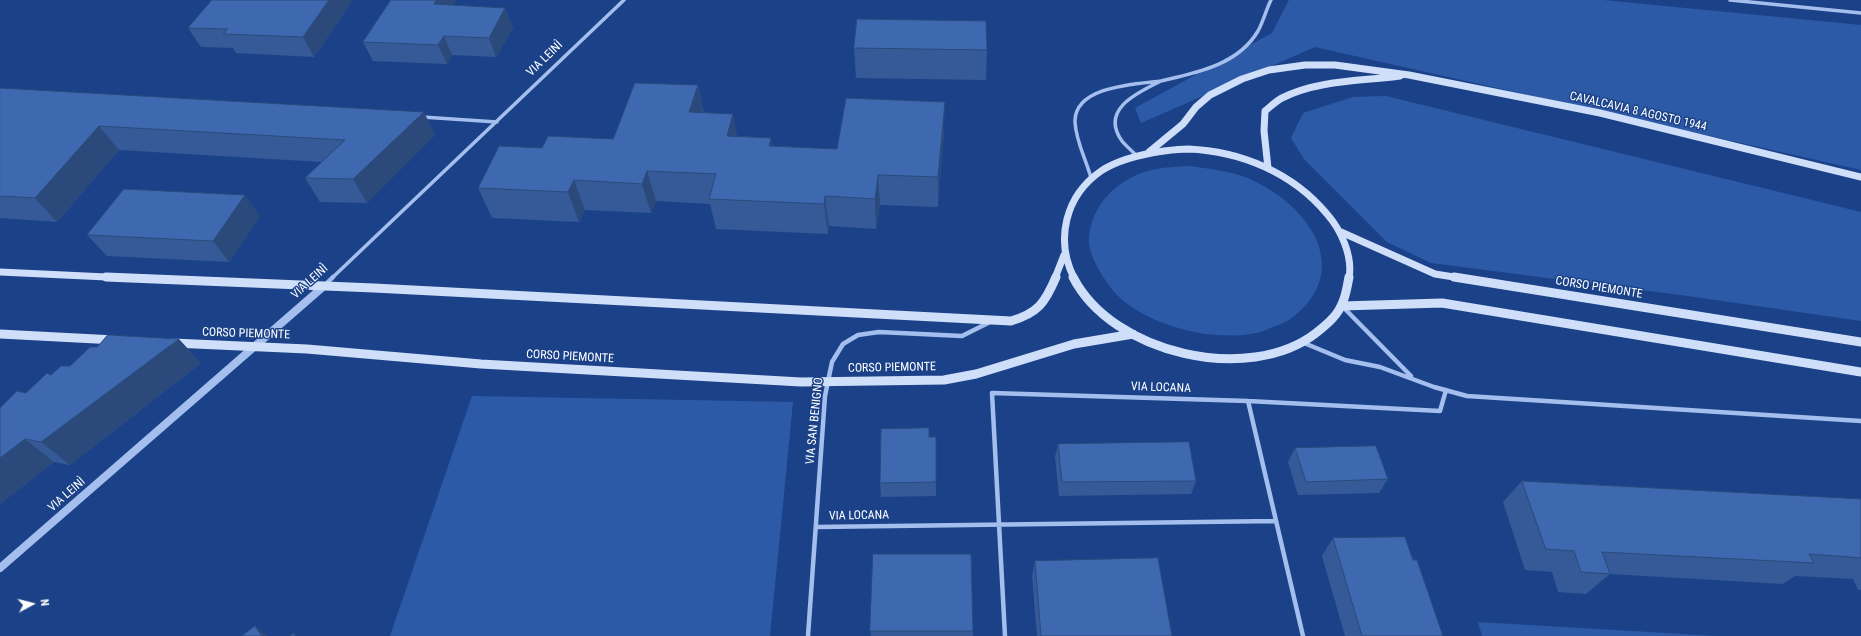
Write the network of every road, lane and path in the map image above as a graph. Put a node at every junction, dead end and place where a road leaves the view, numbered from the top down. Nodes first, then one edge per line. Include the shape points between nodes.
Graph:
1 (624, 0) edge
2 (1271, 0) edge
3 (1730, 0) edge
4 (1861, 13) edge
5 (1409, 75) junction
6 (1161, 81) junction
7 (414, 116) edge
8 (497, 122) junction
9 (1149, 152) junction
10 (1138, 156) junction
11 (1268, 168) junction
12 (1861, 177) edge
13 (1091, 178) junction
14 (1340, 232) junction
15 (1064, 255) junction
16 (0, 272) edge
17 (324, 286) junction
18 (1342, 306) junction
19 (994, 321) junction
20 (0, 334) edge
21 (1133, 334) junction
22 (125, 340) edge
23 (164, 342) edge
24 (1861, 342) edge
25 (1304, 343) junction
26 (257, 345) junction
27 (1861, 372) edge
28 (1413, 378) junction
29 (827, 382) junction
30 (1446, 390) junction
31 (1248, 401) junction
32 (1861, 421) edge
33 (1276, 521) junction
34 (999, 524) junction
35 (816, 526) junction
36 (0, 568) edge
37 (808, 636) edge
38 (1004, 636) edge
39 (1303, 636) edge

1 - 8 street, VIA LEINÌ
2 - 6 street via 1258,32 1245,48 1227,61
3 - 4 street
5 - 9 main road, CAVALCAVIA 8 AGOSTO 1944 via 1335,65 1305,65 1269,70 1242,79 1210,95 1196,107 1183,124
5 - 11 main road, CAVALCAVIA 8 AGOSTO 1944 via 1325,85 1281,98 1266,111 1264,132
5 - 12 main road, CAVALCAVIA 8 AGOSTO 1944 via 1600,113
6 - 10 street via 1128,99 1118,109 1114,122 1120,138
6 - 13 street via 1096,93 1081,103 1075,121 1080,148
7 - 8 street
8 - 17 street, VIA LEINÌ
9 - 10 main road
9 - 11 main road via 1209,152 1229,155
10 - 13 main road via 1117,162
11 - 14 main road via 1298,185 1323,207
13 - 15 main road via 1072,200 1063,226
14 - 18 main road via 1349,257 1350,269 1350,282
14 - 24 main road, CORSO PIEMONTE via 1435,274
15 - 19 main road via 1053,285 1036,309 1026,317
15 - 21 main road via 1077,284 1100,311
16 - 17 main road
17 - 19 main road
17 - 26 street, VIA LEINÌ
18 - 25 main road via 1332,321
18 - 27 main road via 1442,303
18 - 28 street
19 - 29 street, VIA SAN BENIGNO via 962,336 879,332 858,335 843,344 832,362
20 - 22 main road
21 - 25 main road via 1175,351 1221,359 1265,356
21 - 29 main road, CORSO PIEMONTE via 1074,344 976,374 944,380
23 - 26 main road, CORSO PIEMONTE
25 - 28 street via 1345,360 1380,367
26 - 29 main road, CORSO PIEMONTE via 489,364
26 - 36 street, VIA LEINÌ
28 - 30 street
29 - 35 street, VIA SAN BENIGNO
30 - 31 street, VIA LOCANA via 1440,411
30 - 32 street via 1467,396 1497,399
31 - 33 street
31 - 34 street, VIA LOCANA via 992,393
33 - 34 street, VIA LOCANA
33 - 39 street
34 - 35 street, VIA LOCANA
34 - 38 street, VIA LOCANA
35 - 37 street, VIA SAN BENIGNO

